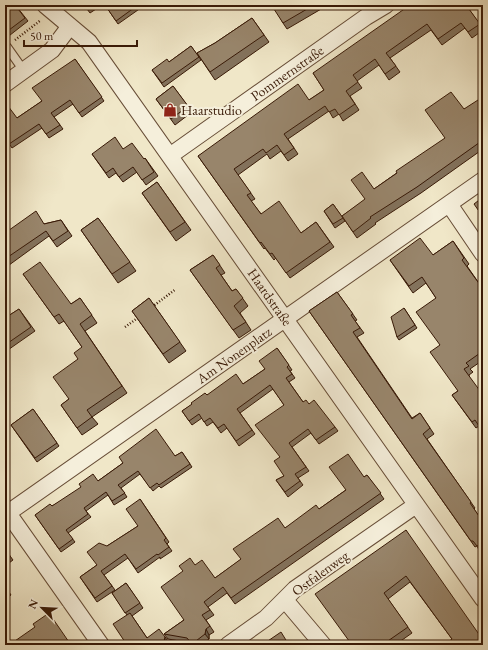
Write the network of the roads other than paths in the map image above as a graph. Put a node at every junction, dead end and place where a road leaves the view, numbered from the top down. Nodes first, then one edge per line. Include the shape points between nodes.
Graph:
1 (386, 5) edge
2 (48, 8) edge
3 (70, 26) junction
4 (7, 47) road end
5 (24, 71) junction
6 (5, 84) edge
7 (170, 156) junction
8 (483, 180) edge
9 (449, 204) junction
10 (483, 254) edge
11 (285, 319) junction
12 (416, 505) junction
13 (6, 514) edge
14 (483, 599) edge
15 (285, 600) junction
16 (101, 645) edge
17 (228, 645) edge
18 (323, 645) edge

1 - 7 street, Pommernstraße
2 - 3 street, Haardstraße
3 - 5 street via 52,50
3 - 7 street, Haardstraße via 89,42
4 - 5 lane
5 - 6 street
7 - 11 street, Haardstraße
8 - 9 street, Am Nonenplatz
9 - 10 street
9 - 11 street, Am Nonenplatz
11 - 12 street, Haardstraße
11 - 13 street, Am Nonenplatz
12 - 14 street, Haardstraße
12 - 15 street, Ostfalenweg via 295,590
13 - 16 street
15 - 17 street, Ostfalenweg via 266,618
15 - 18 street

